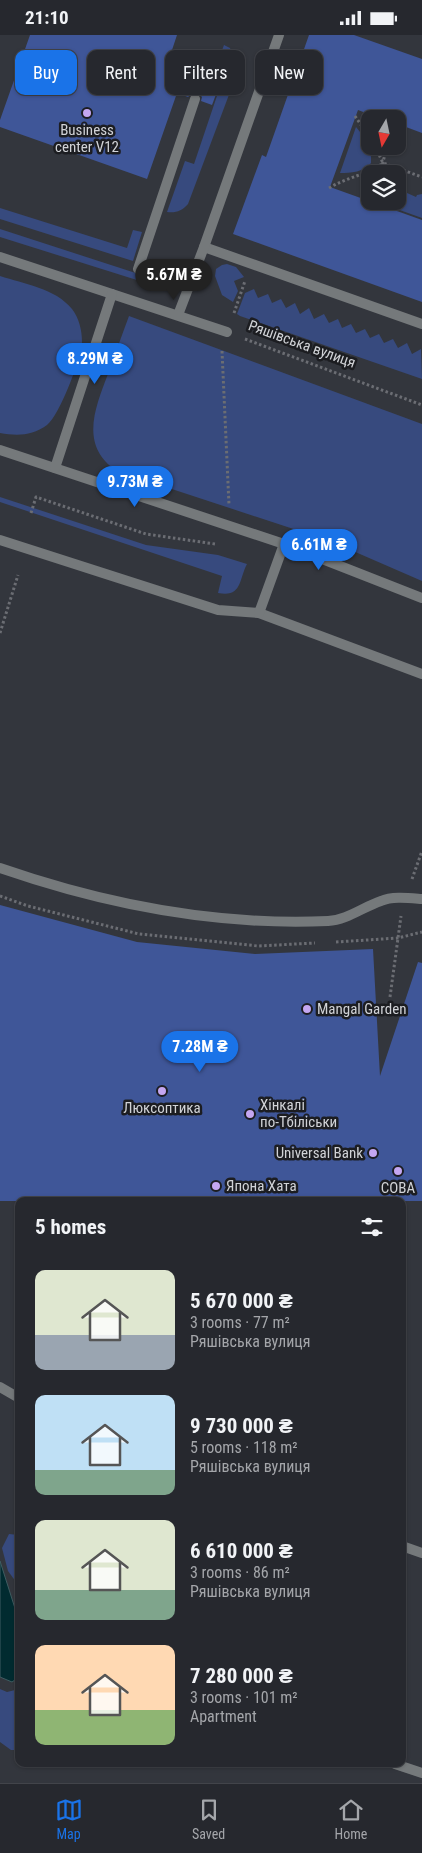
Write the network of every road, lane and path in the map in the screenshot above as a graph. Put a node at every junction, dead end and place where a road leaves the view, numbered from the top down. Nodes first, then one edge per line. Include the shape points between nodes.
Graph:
1 (279, 35) edge
2 (195, 99) dead end
3 (356, 116) dead end
4 (361, 124) edge
5 (379, 155) edge
6 (385, 155) edge
7 (383, 163) junction
8 (422, 177) edge
9 (329, 188) dead end
10 (204, 247) junction
11 (0, 257) edge
12 (138, 269) dead end
13 (241, 293) dead end
14 (112, 294) junction
15 (234, 313) dead end
16 (178, 315) junction
17 (422, 324) edge
18 (227, 332) joint
19 (222, 345) dead end
20 (422, 405) edge
21 (0, 450) edge
22 (55, 468) junction
23 (229, 508) dead end
24 (31, 513) dead end
25 (0, 539) edge
26 (218, 544) dead end
27 (284, 544) junction
28 (18, 575) dead end
29 (422, 598) edge
30 (259, 613) junction
31 (0, 633) edge
32 (422, 674) edge
33 (422, 851) edge
34 (0, 868) edge
35 (409, 886) dead end
36 (422, 899) edge
37 (402, 910) dead end
38 (390, 997) dead end
39 (0, 1387) edge
40 (15, 1396) edge
41 (406, 1547) edge
42 (422, 1553) edge
43 (404, 1767) edge
44 (422, 1773) edge

1 - 10 street
2 - 12 street
3 - 4 path
5 - 7 path
6 - 7 path
7 - 8 path
7 - 9 path
10 - 16 street
10 - 17 street
11 - 14 street, Ряшівська вулиця
13 - 15 path
14 - 16 street, Ряшівська вулиця
14 - 22 street
16 - 18 street, Ряшівська вулиця
18 - 20 path, Ряшівська вулиця
19 - 23 path
21 - 22 street
22 - 27 street
24 - 26 path via 36,497 146,534
25 - 30 street via 218,610
27 - 29 street
27 - 30 street
28 - 31 path
30 - 32 street
33 - 35 path
34 - 36 street via 95,896 161,910 230,919 331,921 382,900
37 - 38 path
39 - 40 street
41 - 42 street
43 - 44 street

